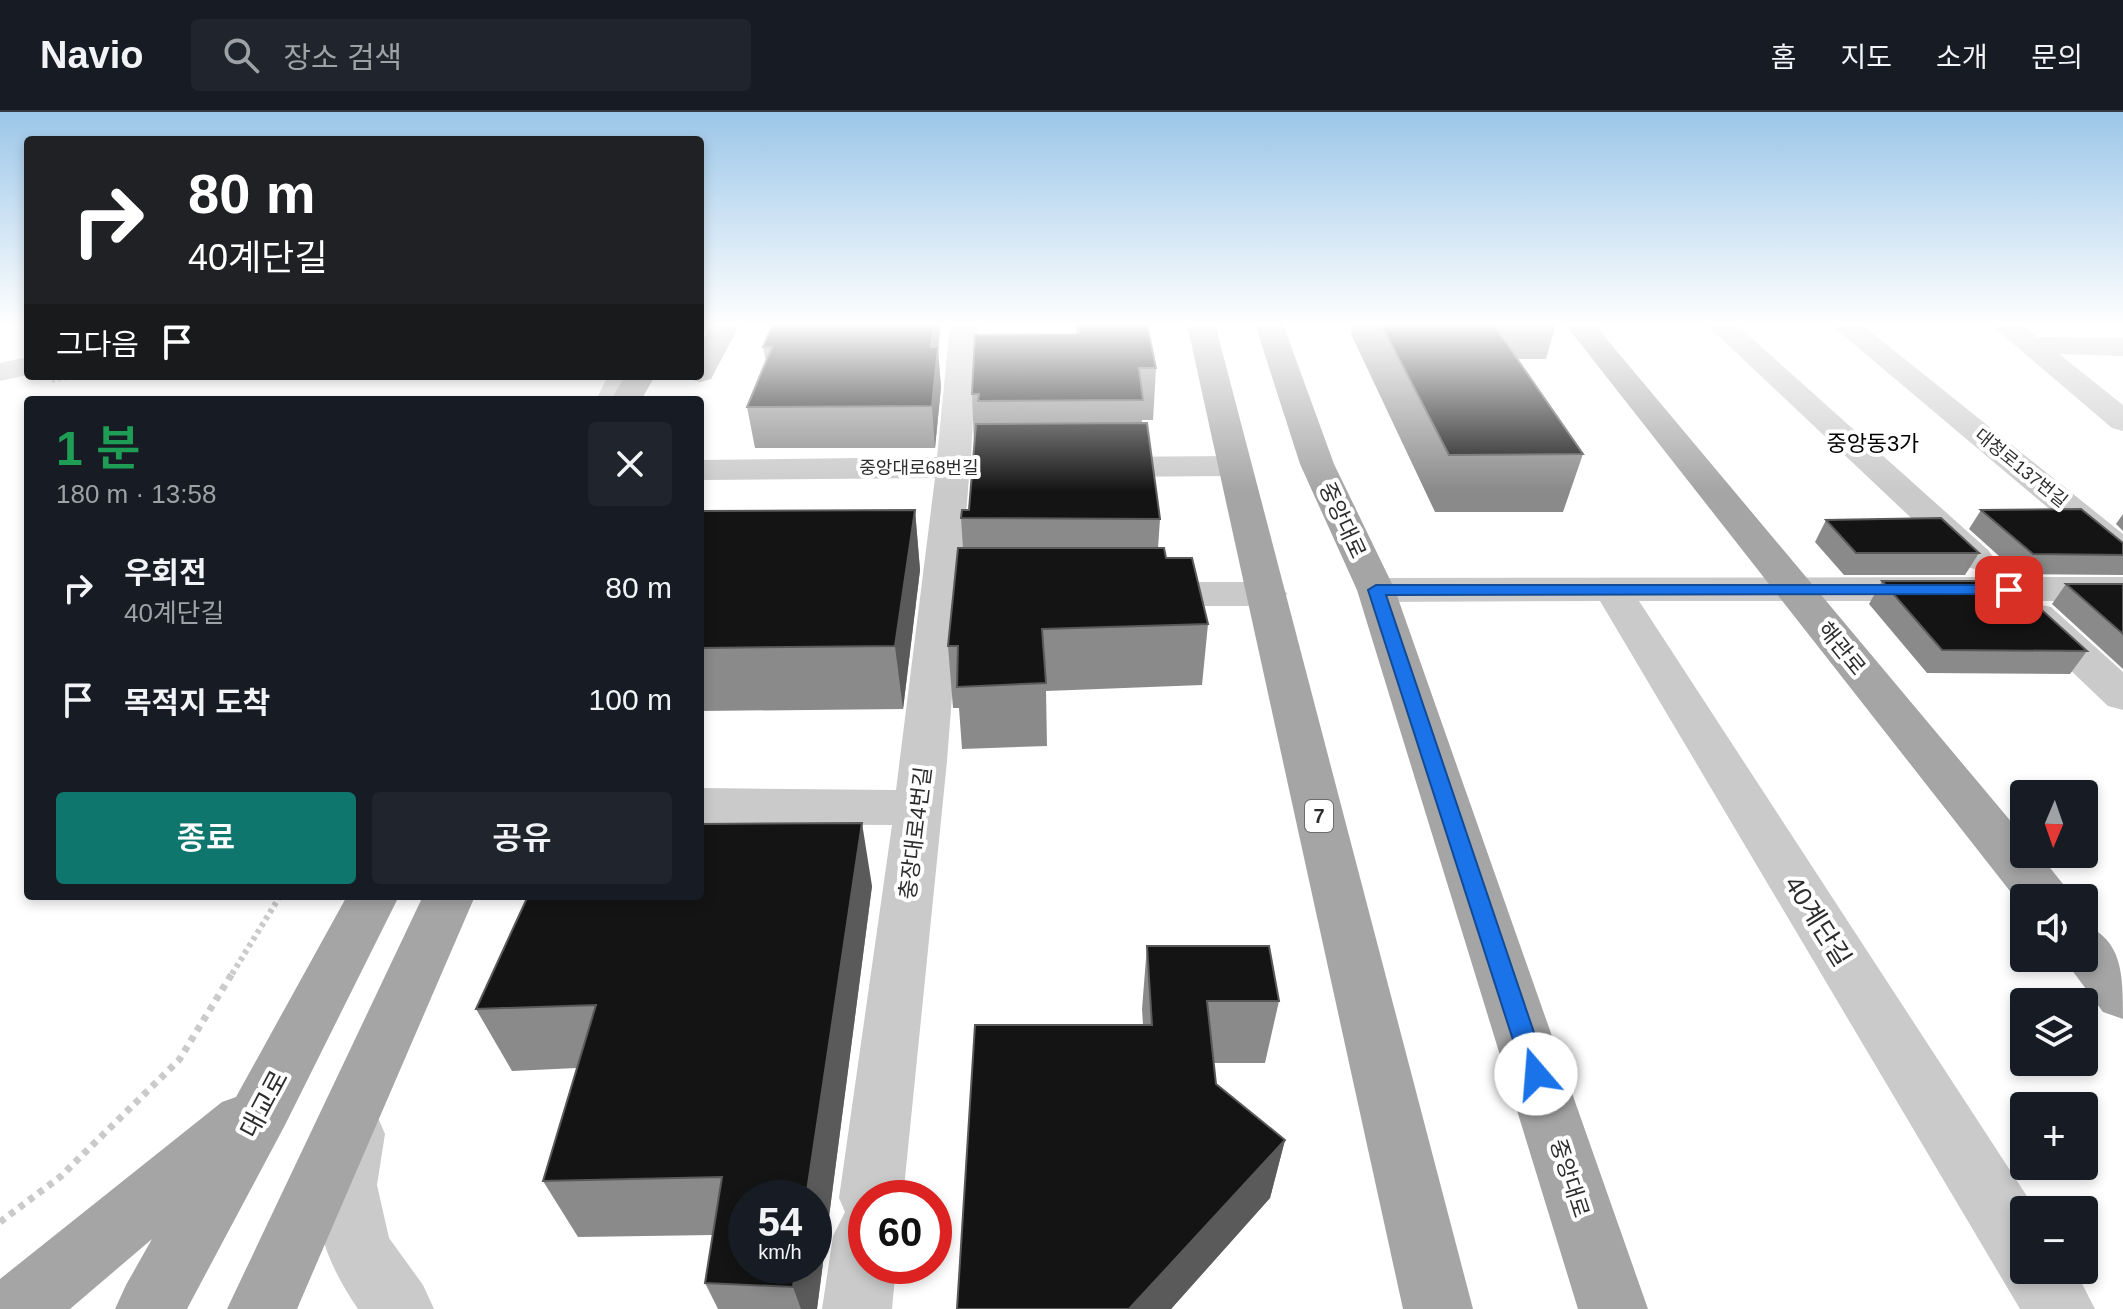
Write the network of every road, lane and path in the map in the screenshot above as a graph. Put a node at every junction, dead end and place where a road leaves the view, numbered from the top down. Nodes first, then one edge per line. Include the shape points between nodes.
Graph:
1 (961, 380) edge
2 (1214, 380) edge
3 (1288, 380) edge
4 (1624, 380) edge
5 (1781, 380) edge
6 (1912, 380) edge
7 (2073, 380) edge
8 (2123, 421) edge
9 (1234, 466) junction
10 (1017, 467) edge
11 (1063, 467) edge
12 (955, 468) junction
13 (704, 470) edge
14 (2123, 552) edge
15 (2123, 572) edge
16 (2001, 582) junction
17 (1790, 584) junction
18 (2123, 589) edge
19 (1376, 590) junction
20 (1613, 591) junction
21 (1112, 594) edge
22 (1267, 594) junction
23 (2123, 696) edge
24 (704, 806) edge
25 (917, 808) junction
26 (2034, 884) edge
27 (278, 900) edge
28 (371, 900) edge
29 (447, 900) edge
30 (2098, 964) edge
31 (2123, 995) edge
32 (362, 1086) junction
33 (264, 1105) junction
34 (873, 1180) edge
35 (0, 1222) edge
36 (2010, 1229) edge
37 (860, 1284) edge
38 (2044, 1284) edge
39 (17, 1309) edge
40 (150, 1309) edge
41 (262, 1309) edge
42 (399, 1309) edge
43 (857, 1309) edge
44 (1438, 1309) edge
45 (1613, 1309) edge
46 (2060, 1309) edge

1 - 12 street, 충장대로4번길
2 - 9 main road, 7
3 - 19 main road, 중앙대로 via 1317,464
4 - 17 main road, 해관로
5 - 16 street
6 - 14 street, 대청로137번길
7 - 8 street
9 - 11 street
9 - 22 main road, 7
10 - 12 street, 중앙대로68번길
12 - 13 street, 중앙대로68번길
12 - 25 street, 충장대로4번길 via 957,593
15 - 16 street
16 - 17 street
16 - 18 street
16 - 23 street
17 - 20 street
17 - 26 main road, 해관로
19 - 20 street
19 - 45 main road, 중앙대로
20 - 36 street, 40계단길
21 - 22 street
22 - 44 main road, 7
24 - 25 street
25 - 34 street, 충장대로4번길
27 - 35 path via 179,1060 60,1177
28 - 33 main road, 대교로
29 - 32 main road
30 - 31 main road
32 - 41 main road
32 - 42 street via 345,1185 359,1253
33 - 39 main road
33 - 40 main road, 대교로
37 - 43 street
38 - 46 street

